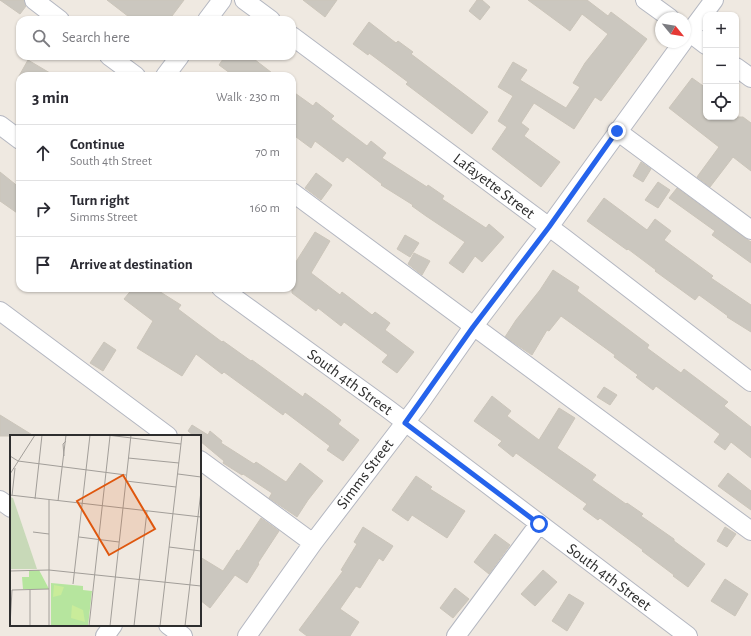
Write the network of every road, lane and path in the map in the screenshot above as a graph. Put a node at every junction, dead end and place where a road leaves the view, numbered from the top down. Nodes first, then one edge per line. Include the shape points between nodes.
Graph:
1 (34, 0) edge
2 (222, 0) edge
3 (244, 0) edge
4 (645, 0) edge
5 (714, 0) edge
6 (662, 12) edge
7 (55, 16) edge
8 (210, 16) edge
9 (266, 16) edge
10 (691, 30) edge
11 (691, 38) edge
12 (296, 39) edge
13 (703, 43) edge
14 (677, 48) edge
15 (114, 60) edge
16 (177, 60) edge
17 (739, 69) edge
18 (131, 72) edge
19 (168, 72) edge
20 (751, 78) edge
21 (0, 125) edge
22 (617, 131) junction
23 (16, 137) edge
24 (296, 195) edge
25 (549, 227) junction
26 (751, 230) edge
27 (227, 292) edge
28 (0, 311) edge
29 (473, 327) junction
30 (751, 382) edge
31 (405, 423) junction
32 (167, 435) edge
33 (201, 461) edge
34 (0, 500) edge
35 (10, 507) edge
36 (539, 524) junction
37 (751, 531) edge
38 (313, 543) junction
39 (112, 626) edge
40 (169, 626) edge
41 (668, 631) edge
42 (105, 636) edge
43 (183, 636) edge
44 (247, 636) edge
45 (456, 636) edge
46 (688, 636) edge

1 - 7 street
2 - 8 street
3 - 9 street
4 - 6 street
5 - 10 street, Simms Street
11 - 13 street
12 - 25 street, Lafayette Street
14 - 22 street, Simms Street
15 - 18 street
16 - 19 street
17 - 20 street
21 - 23 street
22 - 25 street, Simms Street
22 - 26 street
24 - 29 street
25 - 29 street, Simms Street
25 - 30 street, Lafayette Street
27 - 31 street, South 4th Street
28 - 32 street
29 - 31 street, Simms Street
29 - 37 street
31 - 36 street, South 4th Street
31 - 38 street, Simms Street
33 - 38 street
34 - 35 street
36 - 41 street, South 4th Street
36 - 45 street
38 - 44 street, Simms Street
39 - 42 street
40 - 43 street
41 - 46 street, South 4th Street

